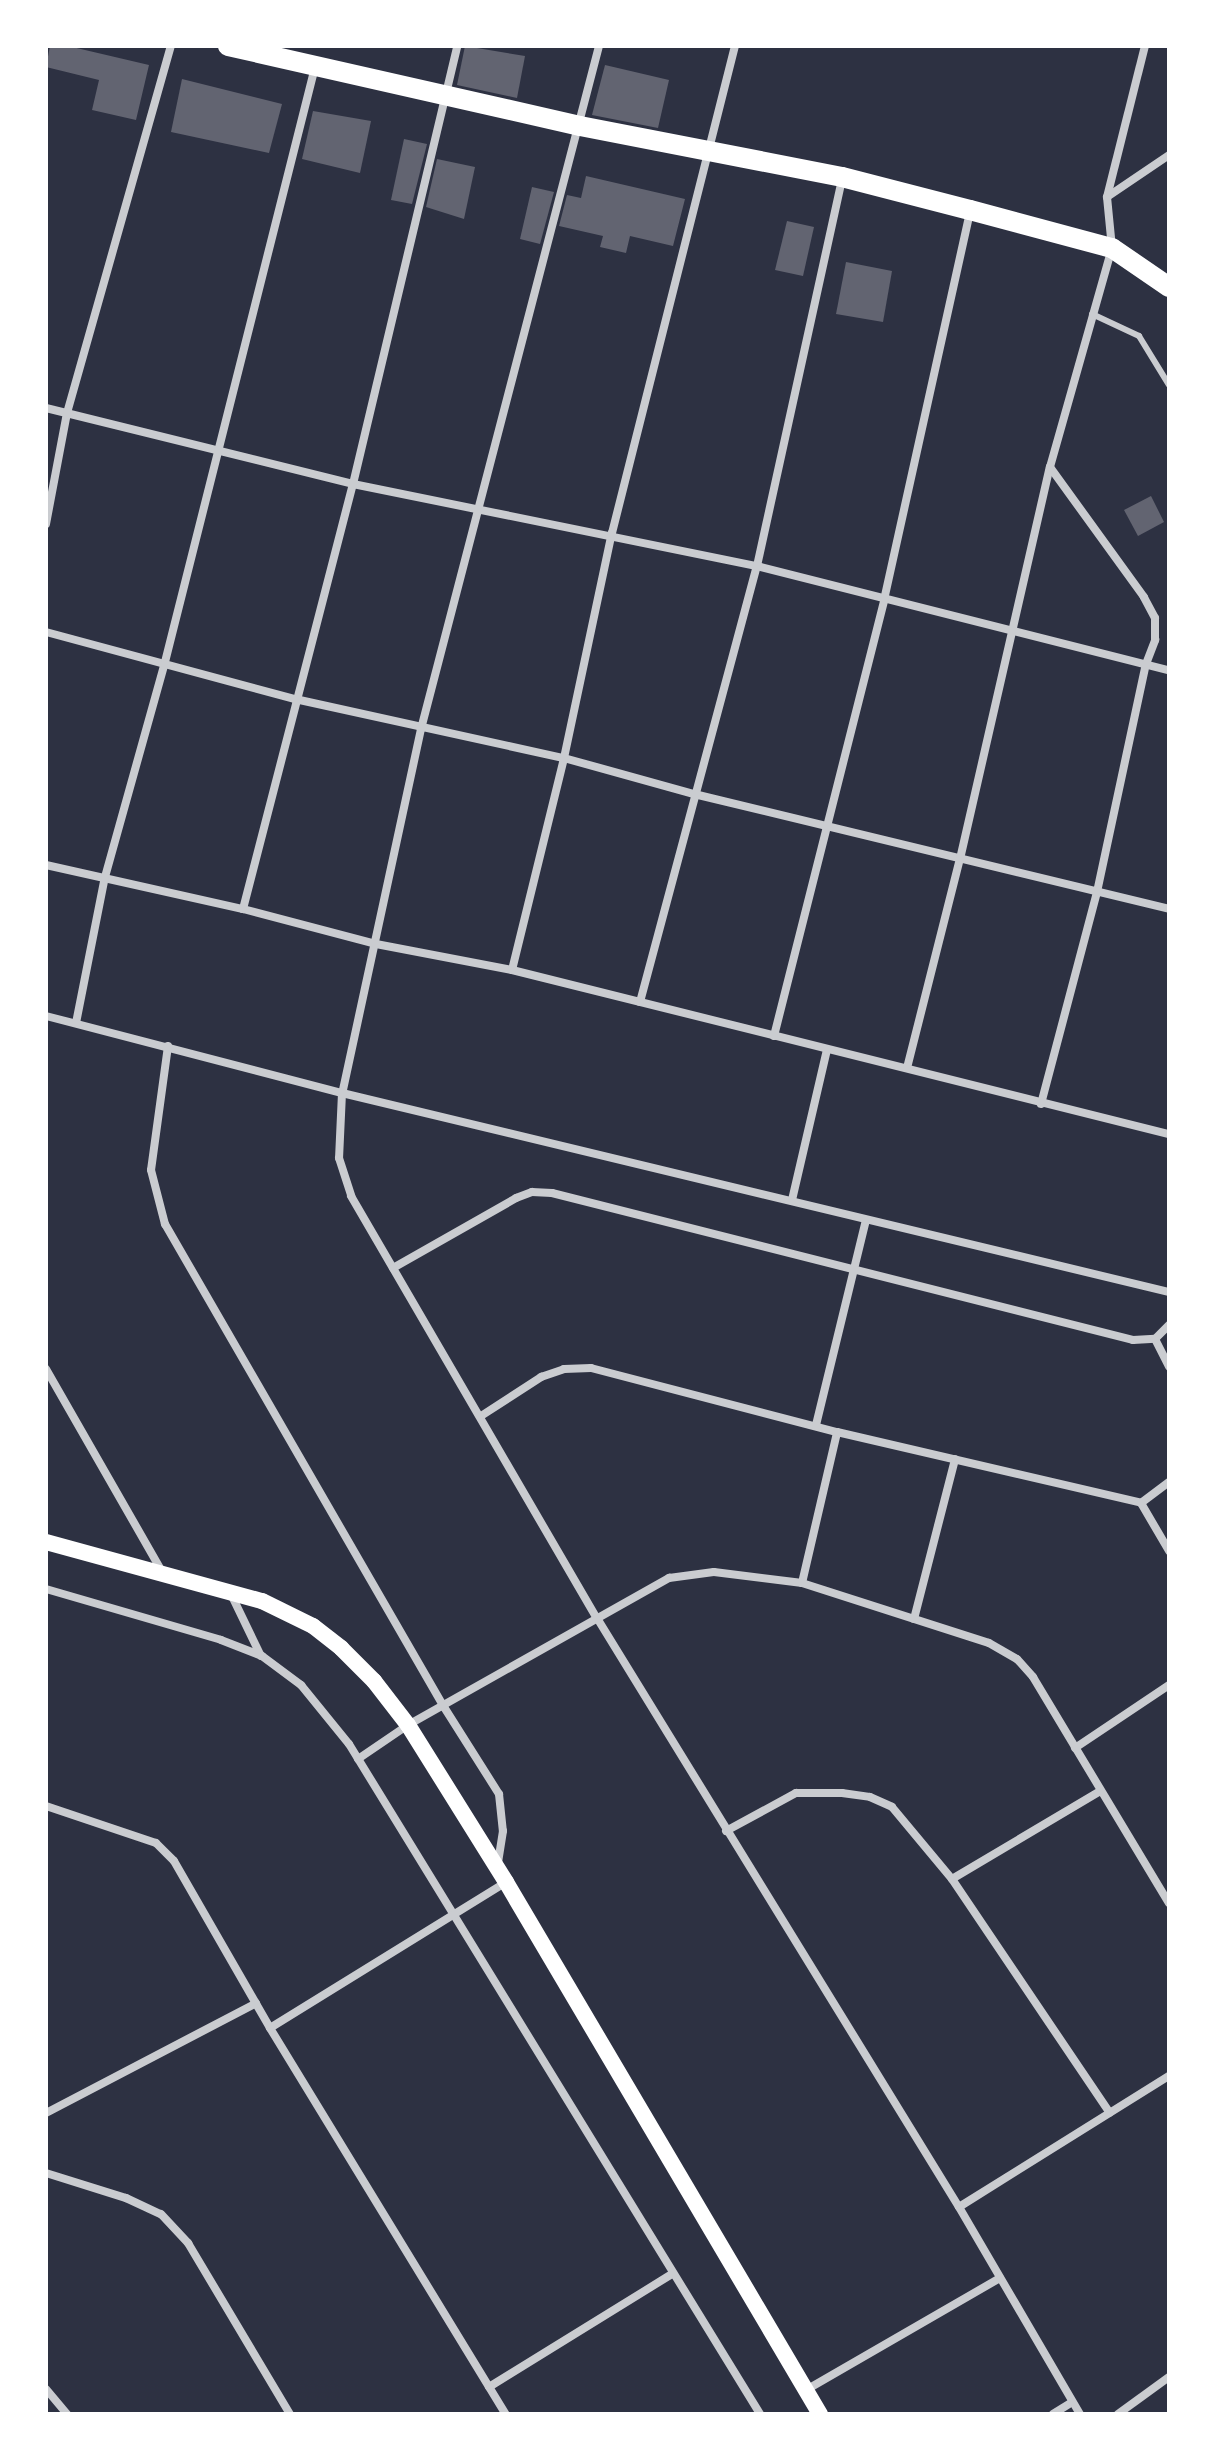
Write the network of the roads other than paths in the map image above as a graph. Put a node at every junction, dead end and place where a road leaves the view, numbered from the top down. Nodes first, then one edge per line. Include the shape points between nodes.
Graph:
1 (171, 46) edge
2 (228, 46) edge
3 (457, 46) edge
4 (599, 46) edge
5 (735, 46) edge
6 (1145, 46) edge
7 (315, 66) junction
8 (447, 95) junction
9 (580, 126) junction
10 (710, 152) junction
11 (1169, 155) edge
12 (842, 177) junction
13 (1107, 197) junction
14 (970, 210) junction
15 (1112, 248) junction
16 (1169, 287) edge
17 (1092, 314) junction
18 (1169, 385) edge
19 (46, 408) edge
20 (67, 413) junction
21 (219, 450) junction
22 (1050, 467) junction
23 (353, 484) junction
24 (478, 506) junction
25 (46, 524) edge
26 (612, 533) junction
27 (757, 566) junction
28 (884, 600) junction
29 (1010, 631) junction
30 (46, 632) edge
31 (1146, 664) junction
32 (164, 666) junction
33 (1169, 670) edge
34 (295, 699) junction
35 (421, 729) junction
36 (564, 758) junction
37 (694, 794) junction
38 (825, 826) junction
39 (960, 859) junction
40 (46, 865) edge
41 (105, 877) junction
42 (1097, 892) junction
43 (243, 909) junction
44 (1169, 909) edge
45 (376, 944) junction
46 (512, 970) junction
47 (640, 1002) junction
48 (46, 1016) edge
49 (76, 1023) junction
50 (774, 1036) junction
51 (168, 1046) junction
52 (827, 1050) junction
53 (907, 1068) junction
54 (342, 1093) junction
55 (1041, 1104) junction
56 (1169, 1134) edge
57 (792, 1200) junction
58 (866, 1220) junction
59 (393, 1268) junction
60 (854, 1270) junction
61 (1169, 1292) edge
62 (1169, 1325) edge
63 (1155, 1339) junction
64 (1169, 1367) edge
65 (46, 1369) edge
66 (481, 1416) junction
67 (816, 1425) junction
68 (837, 1432) junction
69 (955, 1459) junction
70 (1169, 1482) edge
71 (1141, 1503) junction
72 (46, 1542) edge
73 (1169, 1551) edge
74 (163, 1573) junction
75 (802, 1583) junction
76 (46, 1589) edge
77 (229, 1590) junction
78 (597, 1618) junction
79 (914, 1619) junction
80 (262, 1656) junction
81 (1169, 1685) edge
82 (444, 1707) junction
83 (408, 1725) junction
84 (1075, 1748) junction
85 (358, 1759) junction
86 (1100, 1791) junction
87 (46, 1806) edge
88 (726, 1831) junction
89 (501, 1875) junction
90 (952, 1879) junction
91 (1169, 1903) edge
92 (454, 1915) junction
93 (256, 2003) junction
94 (270, 2028) junction
95 (1169, 2076) edge
96 (46, 2113) edge
97 (1110, 2113) junction
98 (46, 2173) edge
99 (959, 2207) junction
100 (672, 2274) junction
101 (1000, 2278) junction
102 (1169, 2377) edge
103 (489, 2387) junction
104 (46, 2389) edge
105 (805, 2390) junction
106 (1072, 2402) junction
107 (67, 2414) edge
108 (290, 2414) edge
109 (506, 2414) edge
110 (760, 2414) edge
111 (820, 2414) edge
112 (1053, 2414) edge
113 (1080, 2414) edge
114 (1118, 2414) edge

1 - 20 street
2 - 7 main road
3 - 8 street
4 - 9 street
5 - 10 street
6 - 13 street
7 - 8 main road
7 - 21 street
8 - 9 main road
8 - 23 street
9 - 10 main road
9 - 24 street
10 - 12 main road
10 - 26 street
11 - 13 street
12 - 14 main road
12 - 27 street
13 - 15 street
14 - 15 main road
14 - 28 street
15 - 16 main road
15 - 17 street
17 - 18 lane via 1139,336
17 - 22 street
19 - 20 street
20 - 21 street
20 - 25 street
21 - 23 street
21 - 32 street
22 - 29 street
22 - 31 street via 1155,618 1155,640
23 - 24 street
23 - 34 street
24 - 26 street
24 - 35 street
26 - 27 street
26 - 36 street
27 - 28 street
27 - 37 street
28 - 29 street
28 - 38 street
29 - 31 street
29 - 39 street
30 - 32 street
31 - 33 street
31 - 42 street
32 - 34 street
32 - 41 street
34 - 35 street
34 - 43 street
35 - 36 street
35 - 45 street
36 - 37 street
36 - 46 street
37 - 38 street
37 - 47 street
38 - 39 street
38 - 50 street
39 - 42 street
39 - 53 street
40 - 41 street
41 - 43 street
41 - 49 street
42 - 44 street
42 - 55 street
43 - 45 street
45 - 46 street
45 - 54 street
46 - 47 street
47 - 50 street
48 - 49 street
49 - 51 street
50 - 52 street
51 - 54 street
51 - 82 street via 151,1170 165,1224
52 - 53 street
52 - 57 street
53 - 55 street
54 - 57 street
54 - 59 street via 339,1158 351,1196
55 - 56 street
57 - 58 street
58 - 60 street
58 - 61 street
59 - 60 street via 532,1192
59 - 66 street
60 - 63 street via 1133,1340
60 - 67 street
62 - 63 street
63 - 64 street
65 - 74 street
66 - 67 street via 541,1377 591,1368
66 - 78 street
67 - 68 street
68 - 69 street
68 - 75 street
69 - 71 street
69 - 79 street
70 - 71 street
71 - 73 street
72 - 74 main road
74 - 77 main road
75 - 78 street via 693,1572 669,1578
75 - 79 street
76 - 80 street
77 - 80 street
77 - 83 main road via 286,1611 341,1648
78 - 82 street
78 - 88 street
79 - 84 street via 989,1643 1017,1659
80 - 85 street via 301,1685
81 - 84 street
82 - 83 street
82 - 89 street via 499,1794
83 - 85 street
83 - 89 main road
84 - 86 street
85 - 92 street
86 - 90 street
86 - 91 street
87 - 93 street via 156,1843 174,1861
88 - 90 street via 796,1793 870,1797 892,1807 912,1826
88 - 99 street
89 - 92 street
89 - 105 main road
90 - 97 street
92 - 94 street
92 - 100 street
93 - 94 street
93 - 96 street
94 - 103 street
95 - 97 street
97 - 99 street
98 - 108 street via 161,2214 188,2243
99 - 101 street
100 - 103 street
100 - 110 street
101 - 105 street
101 - 106 street
102 - 114 street
103 - 109 street
104 - 107 street
105 - 111 main road
106 - 112 street
106 - 113 street

